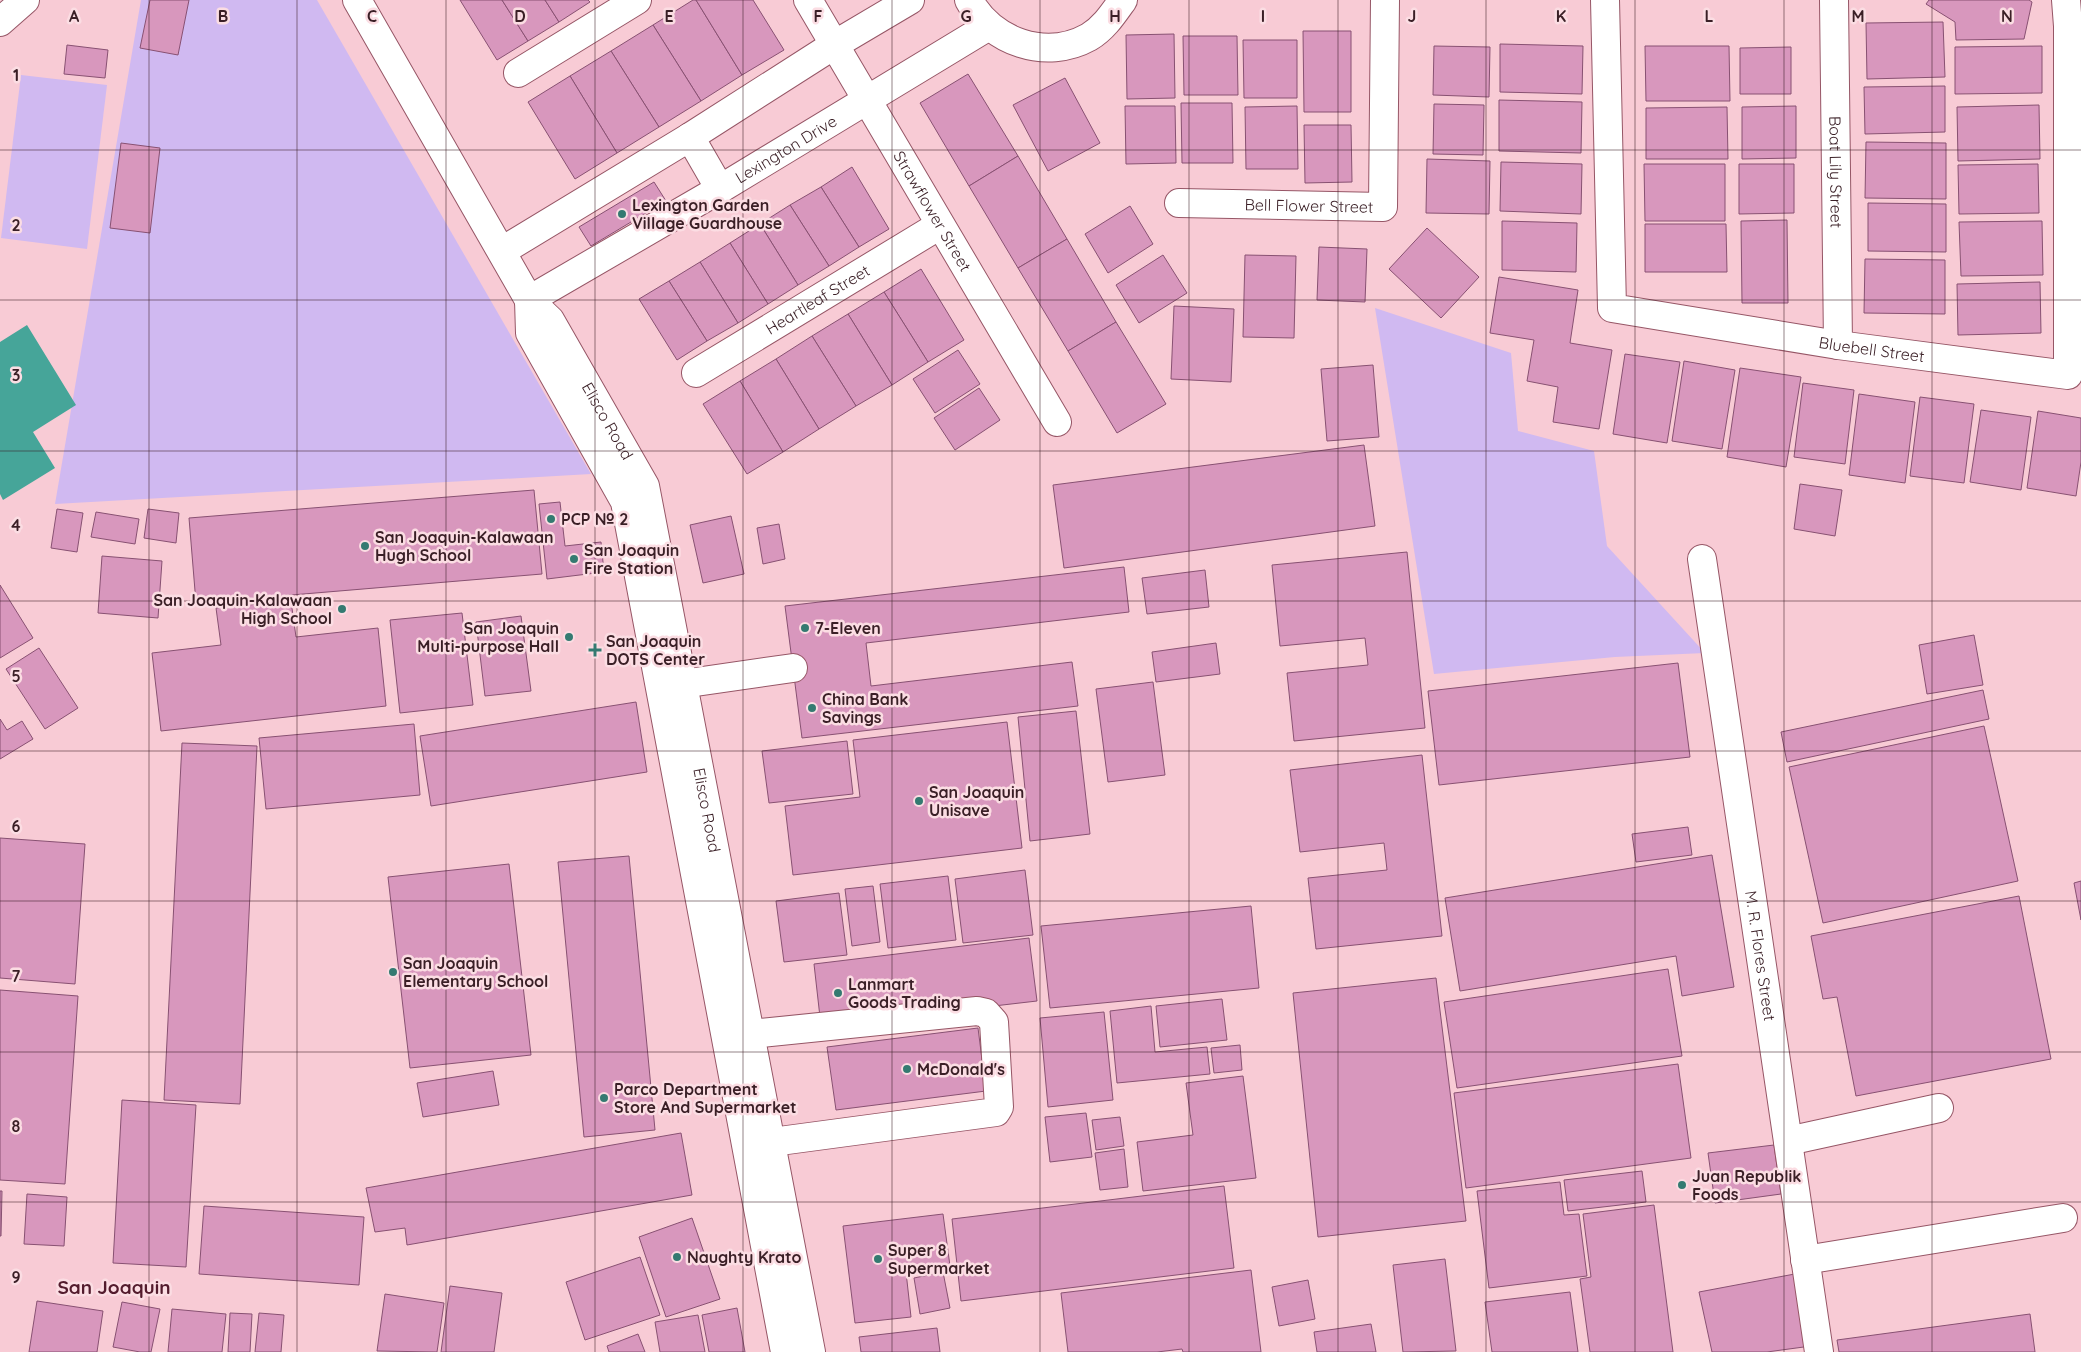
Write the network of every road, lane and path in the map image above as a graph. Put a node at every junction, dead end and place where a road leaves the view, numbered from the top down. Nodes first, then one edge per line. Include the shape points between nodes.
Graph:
1 (25, 0) edge
2 (357, 0) edge
3 (637, 0) edge
4 (808, 0) edge
5 (910, 0) edge
6 (969, 0) edge
7 (1123, 0) edge
8 (1385, 0) edge
9 (1605, 0) edge
10 (1834, 0) edge
11 (2066, 0) edge
12 (0, 22) edge
13 (988, 26) junction
14 (834, 45) junction
15 (518, 73) dead end
16 (866, 100) junction
17 (690, 137) junction
18 (720, 189) junction
19 (1179, 203) dead end
20 (940, 225) junction
21 (502, 251) junction
22 (2075, 261) edge
23 (529, 300) junction
24 (1838, 345) junction
25 (696, 373) dead end
26 (1057, 422) dead end
27 (1702, 559) dead end
28 (793, 668) dead end
29 (672, 685) junction
30 (751, 1034) junction
31 (1939, 1108) dead end
32 (1788, 1141) junction
33 (772, 1142) junction
34 (2063, 1218) dead end
35 (1805, 1260) junction
36 (785, 1352) edge
37 (811, 1352) edge
38 (1819, 1352) edge

1 - 12 street
2 - 21 street, Elisco Road
3 - 15 street
4 - 14 street, Strawflower Street
5 - 14 street
6 - 13 street
7 - 13 street via 1109,20 1089,37 1064,46 1028,46 1011,41
8 - 19 street, Bell Flower Street via 1384,207
9 - 24 street, Bluebell Street via 1612,308
10 - 24 street, Boat Lily Street
11 - 22 street, Bluebell Street
13 - 16 street, Lexington Drive
14 - 16 street, Strawflower Street
14 - 17 street
16 - 18 street, Lexington Drive
16 - 20 street, Strawflower Street
17 - 18 street
17 - 21 street
18 - 23 street, Lexington Drive
20 - 25 street, Heartleaf Street
20 - 26 street, Strawflower Street
21 - 23 street, Elisco Road
22 - 24 street, Bluebell Street via 2068,375
23 - 29 street, Elisco Road via 530,333 625,502
27 - 32 street, M. R. Flores Street
28 - 29 street
29 - 30 street, Elisco Road
29 - 36 street, Elisco Road
30 - 33 street, Elisco Road
30 - 33 street via 977,1011 986,1013 994,1022 999,1107 996,1112
31 - 32 street
32 - 35 street, M. R. Flores Street
33 - 37 street, Elisco Road
34 - 35 street
35 - 38 street, M. R. Flores Street

